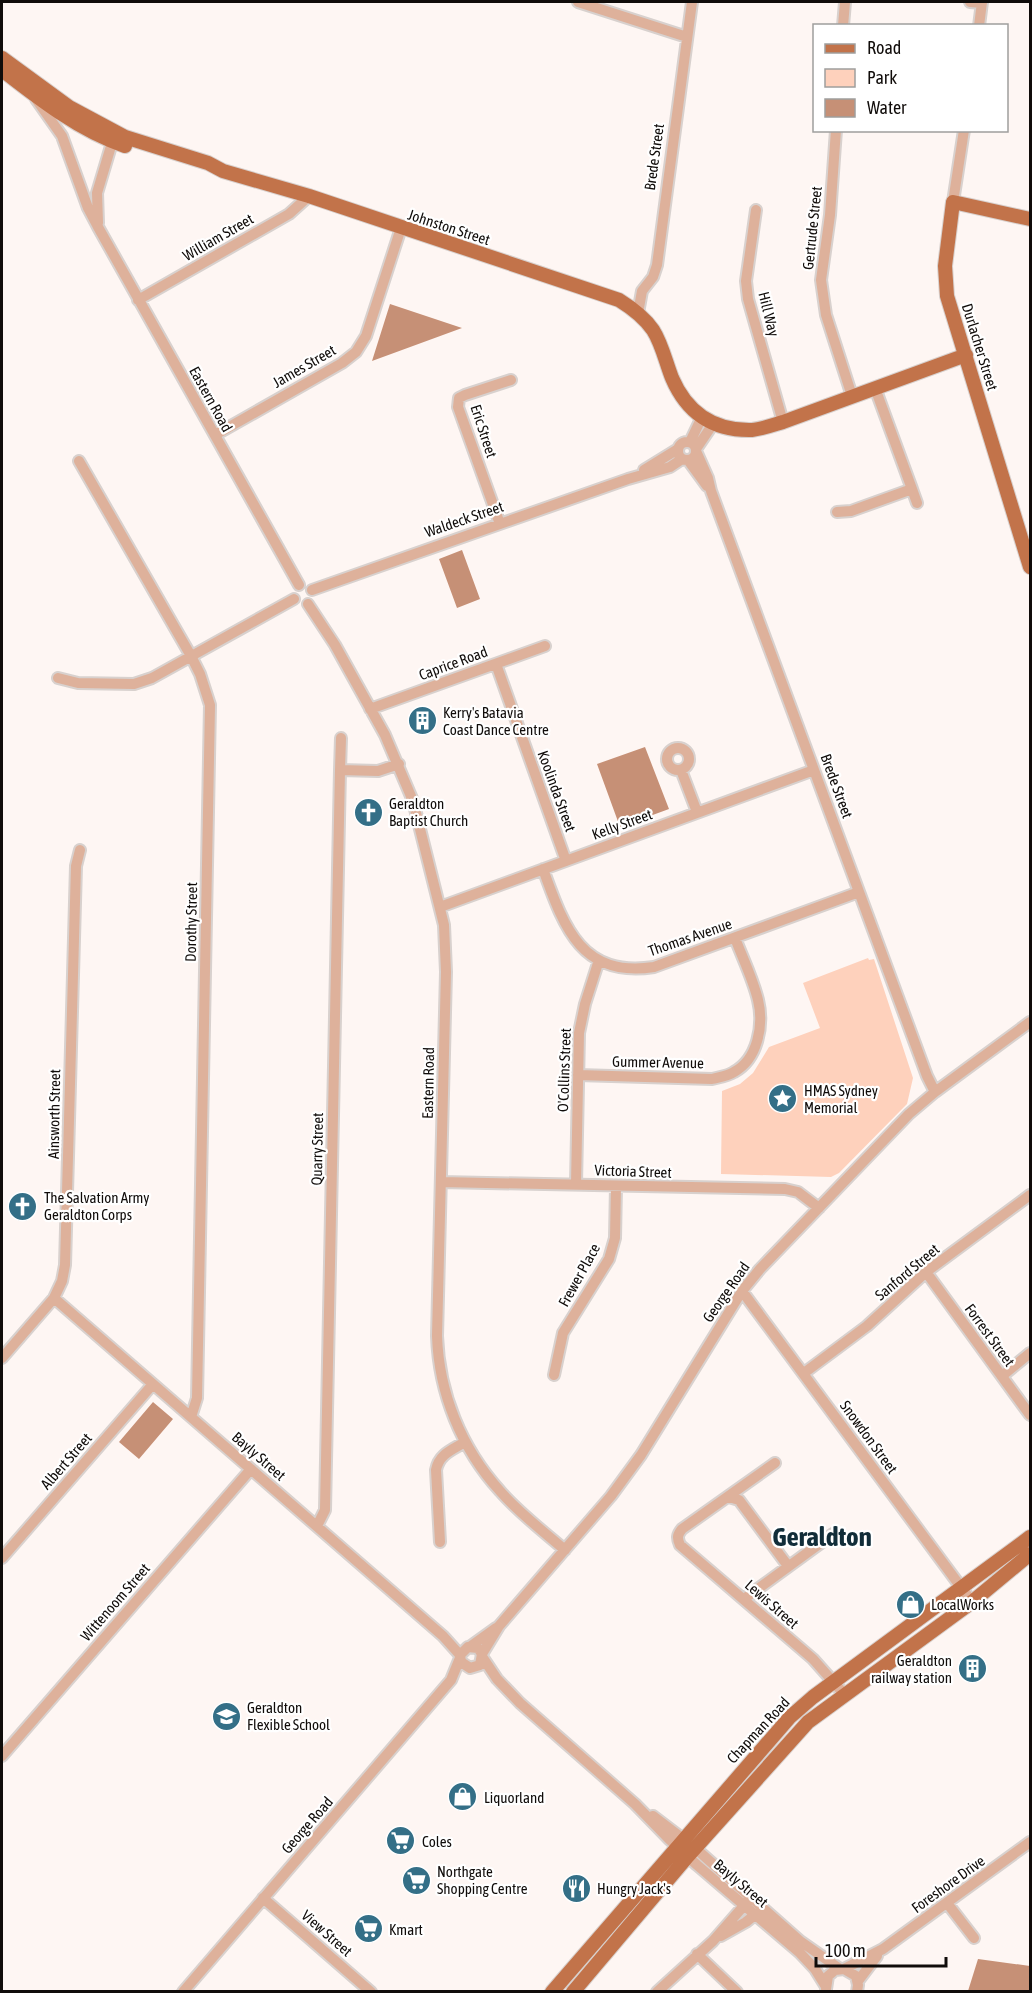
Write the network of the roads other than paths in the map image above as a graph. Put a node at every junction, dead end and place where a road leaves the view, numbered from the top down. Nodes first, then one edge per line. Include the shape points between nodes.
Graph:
1 (578, 2) edge
2 (692, 2) edge
3 (845, 2) edge
4 (970, 2) edge
5 (982, 2) edge
6 (843, 24) edge
7 (979, 24) edge
8 (687, 37) junction
9 (2, 58) edge
10 (2, 70) edge
11 (28, 90) junction
12 (836, 132) edge
13 (964, 132) edge
14 (113, 137) junction
15 (309, 196) junction
16 (953, 202) junction
17 (756, 210) dead end
18 (1030, 219) edge
19 (98, 227) junction
20 (401, 228) junction
21 (138, 300) junction
22 (638, 313) junction
23 (966, 356) junction
24 (511, 380) dead end
25 (875, 388) junction
26 (852, 396) junction
27 (708, 420) junction
28 (783, 422) junction
29 (215, 435) junction
30 (694, 448) junction
31 (683, 456) junction
32 (79, 461) dead end
33 (912, 489) junction
34 (711, 491) junction
35 (917, 503) dead end
36 (837, 512) dead end
37 (500, 524) junction
38 (1030, 567) edge
39 (299, 585) junction
40 (312, 590) junction
41 (294, 599) junction
42 (308, 604) junction
43 (545, 646) dead end
44 (191, 656) junction
45 (496, 664) junction
46 (58, 678) dead end
47 (370, 709) junction
48 (341, 738) dead end
49 (399, 764) junction
50 (340, 770) junction
51 (681, 770) dead end
52 (814, 770) junction
53 (697, 812) junction
54 (80, 850) dead end
55 (566, 861) junction
56 (543, 869) junction
57 (859, 892) junction
58 (440, 907) junction
59 (735, 938) junction
60 (599, 960) junction
61 (1030, 1022) edge
62 (578, 1075) junction
63 (935, 1092) junction
64 (441, 1182) junction
65 (576, 1184) junction
66 (616, 1186) junction
67 (1030, 1195) edge
68 (819, 1208) junction
69 (926, 1272) junction
70 (742, 1291) junction
71 (54, 1298) junction
72 (1030, 1353) edge
73 (2, 1358) edge
74 (804, 1373) junction
75 (554, 1375) dead end
76 (1002, 1376) junction
77 (153, 1383) junction
78 (1030, 1415) edge
79 (191, 1417) junction
80 (465, 1442) junction
81 (775, 1463) dead end
82 (251, 1469) junction
83 (729, 1497) junction
84 (317, 1526) junction
85 (833, 1534) dead end
86 (1030, 1537) edge
87 (440, 1542) dead end
88 (565, 1550) junction
89 (1030, 1554) edge
90 (2, 1558) edge
91 (788, 1566) junction
92 (962, 1589) junction
93 (744, 1599) junction
94 (972, 1602) junction
95 (499, 1626) junction
96 (443, 1636) junction
97 (471, 1646) junction
98 (460, 1656) junction
99 (482, 1656) junction
100 (472, 1668) junction
101 (497, 1679) junction
102 (451, 1680) junction
103 (834, 1682) junction
104 (844, 1694) junction
105 (2, 1756) edge
106 (680, 1842) junction
107 (1030, 1842) edge
108 (692, 1852) junction
109 (263, 1898) junction
110 (748, 1901) junction
111 (947, 1903) junction
112 (760, 1911) junction
113 (974, 1938) dead end
114 (713, 1941) junction
115 (883, 1949) junction
116 (697, 1954) junction
117 (842, 1969) junction
118 (859, 1987) edge
119 (826, 1988) edge
120 (185, 1991) edge
121 (371, 1992) edge
122 (552, 1992) edge
123 (573, 1992) edge
124 (657, 1992) edge
125 (737, 1992) edge

1 - 8 street
2 - 8 street, Brede Street
3 - 6 street
4 - 5 street
5 - 7 street
8 - 22 street, Brede Street via 657,265 642,291
9 - 14 main road, Johnston Street
10 - 11 main road, Johnston Street
11 - 14 main road, Johnston Street via 63,115
11 - 19 street, Eastern Road via 63,136
12 - 26 street, Gertrude Street via 821,280 826,315
13 - 16 street, Durlacher Street
14 - 15 main road, Johnston Street
14 - 19 street, Eastern Road via 97,193
15 - 20 main road, Johnston Street
15 - 21 street, William Street via 289,214
16 - 18 main road
16 - 23 main road, Durlacher Street via 945,266 947,296
17 - 28 street, Hill Way via 746,281 748,300
19 - 21 street, Eastern Road
20 - 22 main road, Johnston Street via 619,300
20 - 29 street, James Street via 366,336 356,352
21 - 29 street, Eastern Road
22 - 27 main road, Johnston Street via 654,332 686,403
23 - 25 main road
23 - 38 main road, Durlacher Street
24 - 37 street, Eric Street via 459,398 458,407
25 - 26 main road
25 - 33 street
26 - 28 main road
27 - 28 main road via 735,429 754,430
27 - 30 street
29 - 39 street, Eastern Road
30 - 31 street via 693,458
30 - 31 street, Waldeck Street via 681,444
30 - 34 street, Brede Street
31 - 34 street, Brede Street
31 - 37 street, Waldeck Street
32 - 44 street, Dorothy Street
33 - 35 street
33 - 36 street via 851,511
34 - 52 street, Brede Street
37 - 40 street, Waldeck Street
39 - 40 street
39 - 41 street via 294,589
40 - 42 street
41 - 42 street via 298,604
41 - 44 street
42 - 47 street, Eastern Road
43 - 45 street, Caprice Road
44 - 46 street via 134,684 78,683
44 - 79 street, Dorothy Street via 210,705 197,1398
45 - 47 street, Caprice Road
45 - 55 street, Koolinda Street
47 - 49 street, Eastern Road
48 - 50 street, Quarry Street
49 - 50 street via 378,771
49 - 58 street, Eastern Road via 413,801
50 - 84 street, Quarry Street via 325,1510
51 - 53 street
52 - 53 street, Kelly Street
52 - 57 street, Brede Street
53 - 55 street, Kelly Street
54 - 71 street, Ainsworth Street via 76,866 65,1265
55 - 56 street, Kelly Street
56 - 58 street, Kelly Street
56 - 60 street, Thomas Avenue via 571,935
57 - 59 street, Thomas Avenue
57 - 63 street, Brede Street
58 - 64 street, Eastern Road via 446,972
59 - 60 street, Thomas Avenue via 654,967 627,969
59 - 62 street, Gummer Avenue via 760,1016 758,1040 740,1068 712,1079
60 - 62 street, O'Collins Street via 581,1018
61 - 63 street, George Road
62 - 65 street, O'Collins Street
63 - 68 street, George Road
64 - 65 street, Victoria Street
64 - 80 street, Eastern Road via 438,1353 447,1398
65 - 66 street, Victoria Street
66 - 68 street, Victoria Street via 786,1189 798,1192
66 - 75 street, Frewer Place via 615,1238 609,1258 563,1333
67 - 69 street, Sanford Street
68 - 70 street, George Road
69 - 74 street, Sanford Street via 867,1326
69 - 76 street, Forrest Street
70 - 74 street, Snowdon Street
70 - 88 street, George Road via 641,1455
71 - 73 street, Ainsworth Street
71 - 77 street, Bayly Street
72 - 76 street
74 - 92 street, Snowdon Street
76 - 78 street, Forrest Street
77 - 79 street, Bayly Street
77 - 90 street, Albert Street
79 - 82 street, Bayly Street
80 - 87 street via 441,1456 436,1470
80 - 88 street, Eastern Road via 501,1492
81 - 83 street
82 - 84 street, Bayly Street
82 - 105 street, Wittenoom Street
83 - 91 street via 739,1500
83 - 93 street, Lewis Street via 682,1529 677,1539
84 - 96 street, Bayly Street
85 - 91 street
86 - 92 main road, Chapman Road
88 - 95 street, George Road
89 - 94 main road, Chapman Road
91 - 93 street
92 - 94 street, Snowdon Street
92 - 103 main road, Chapman Road
93 - 103 street, Lewis Street
94 - 104 main road, Chapman Road
95 - 97 street, George Road
95 - 99 street, George Road
96 - 97 street, Bayly Street
96 - 98 street, Bayly Street
97 - 98 street
97 - 99 street via 478,1648
98 - 100 street via 464,1665
98 - 102 street, George Road
99 - 100 street via 480,1665
99 - 101 street, Bayly Street
100 - 101 street, Bayly Street
100 - 102 street, George Road
101 - 106 street, Bayly Street
102 - 109 street, George Road
103 - 104 street, Lewis Street
103 - 106 main road, Chapman Road via 790,1717
104 - 108 main road, Chapman Road via 808,1722
106 - 108 street, Bayly Street
106 - 122 main road, Chapman Road
107 - 111 street, Foreshore Drive
108 - 110 street, Bayly Street
108 - 123 main road, Chapman Road
109 - 120 street, George Road
109 - 121 street, View Street
110 - 112 street, Bayly Street
110 - 114 street
111 - 113 street
111 - 115 street, Foreshore Drive
112 - 114 street
112 - 117 street, Bayly Street
112 - 119 street, Bayly Street via 815,1969
114 - 116 street
115 - 117 street, Foreshore Drive
115 - 118 street, Foreshore Drive via 870,1962
116 - 124 street
116 - 125 street
117 - 118 street, Bayly Street via 853,1973
117 - 119 street, Foreshore Drive via 828,1976

